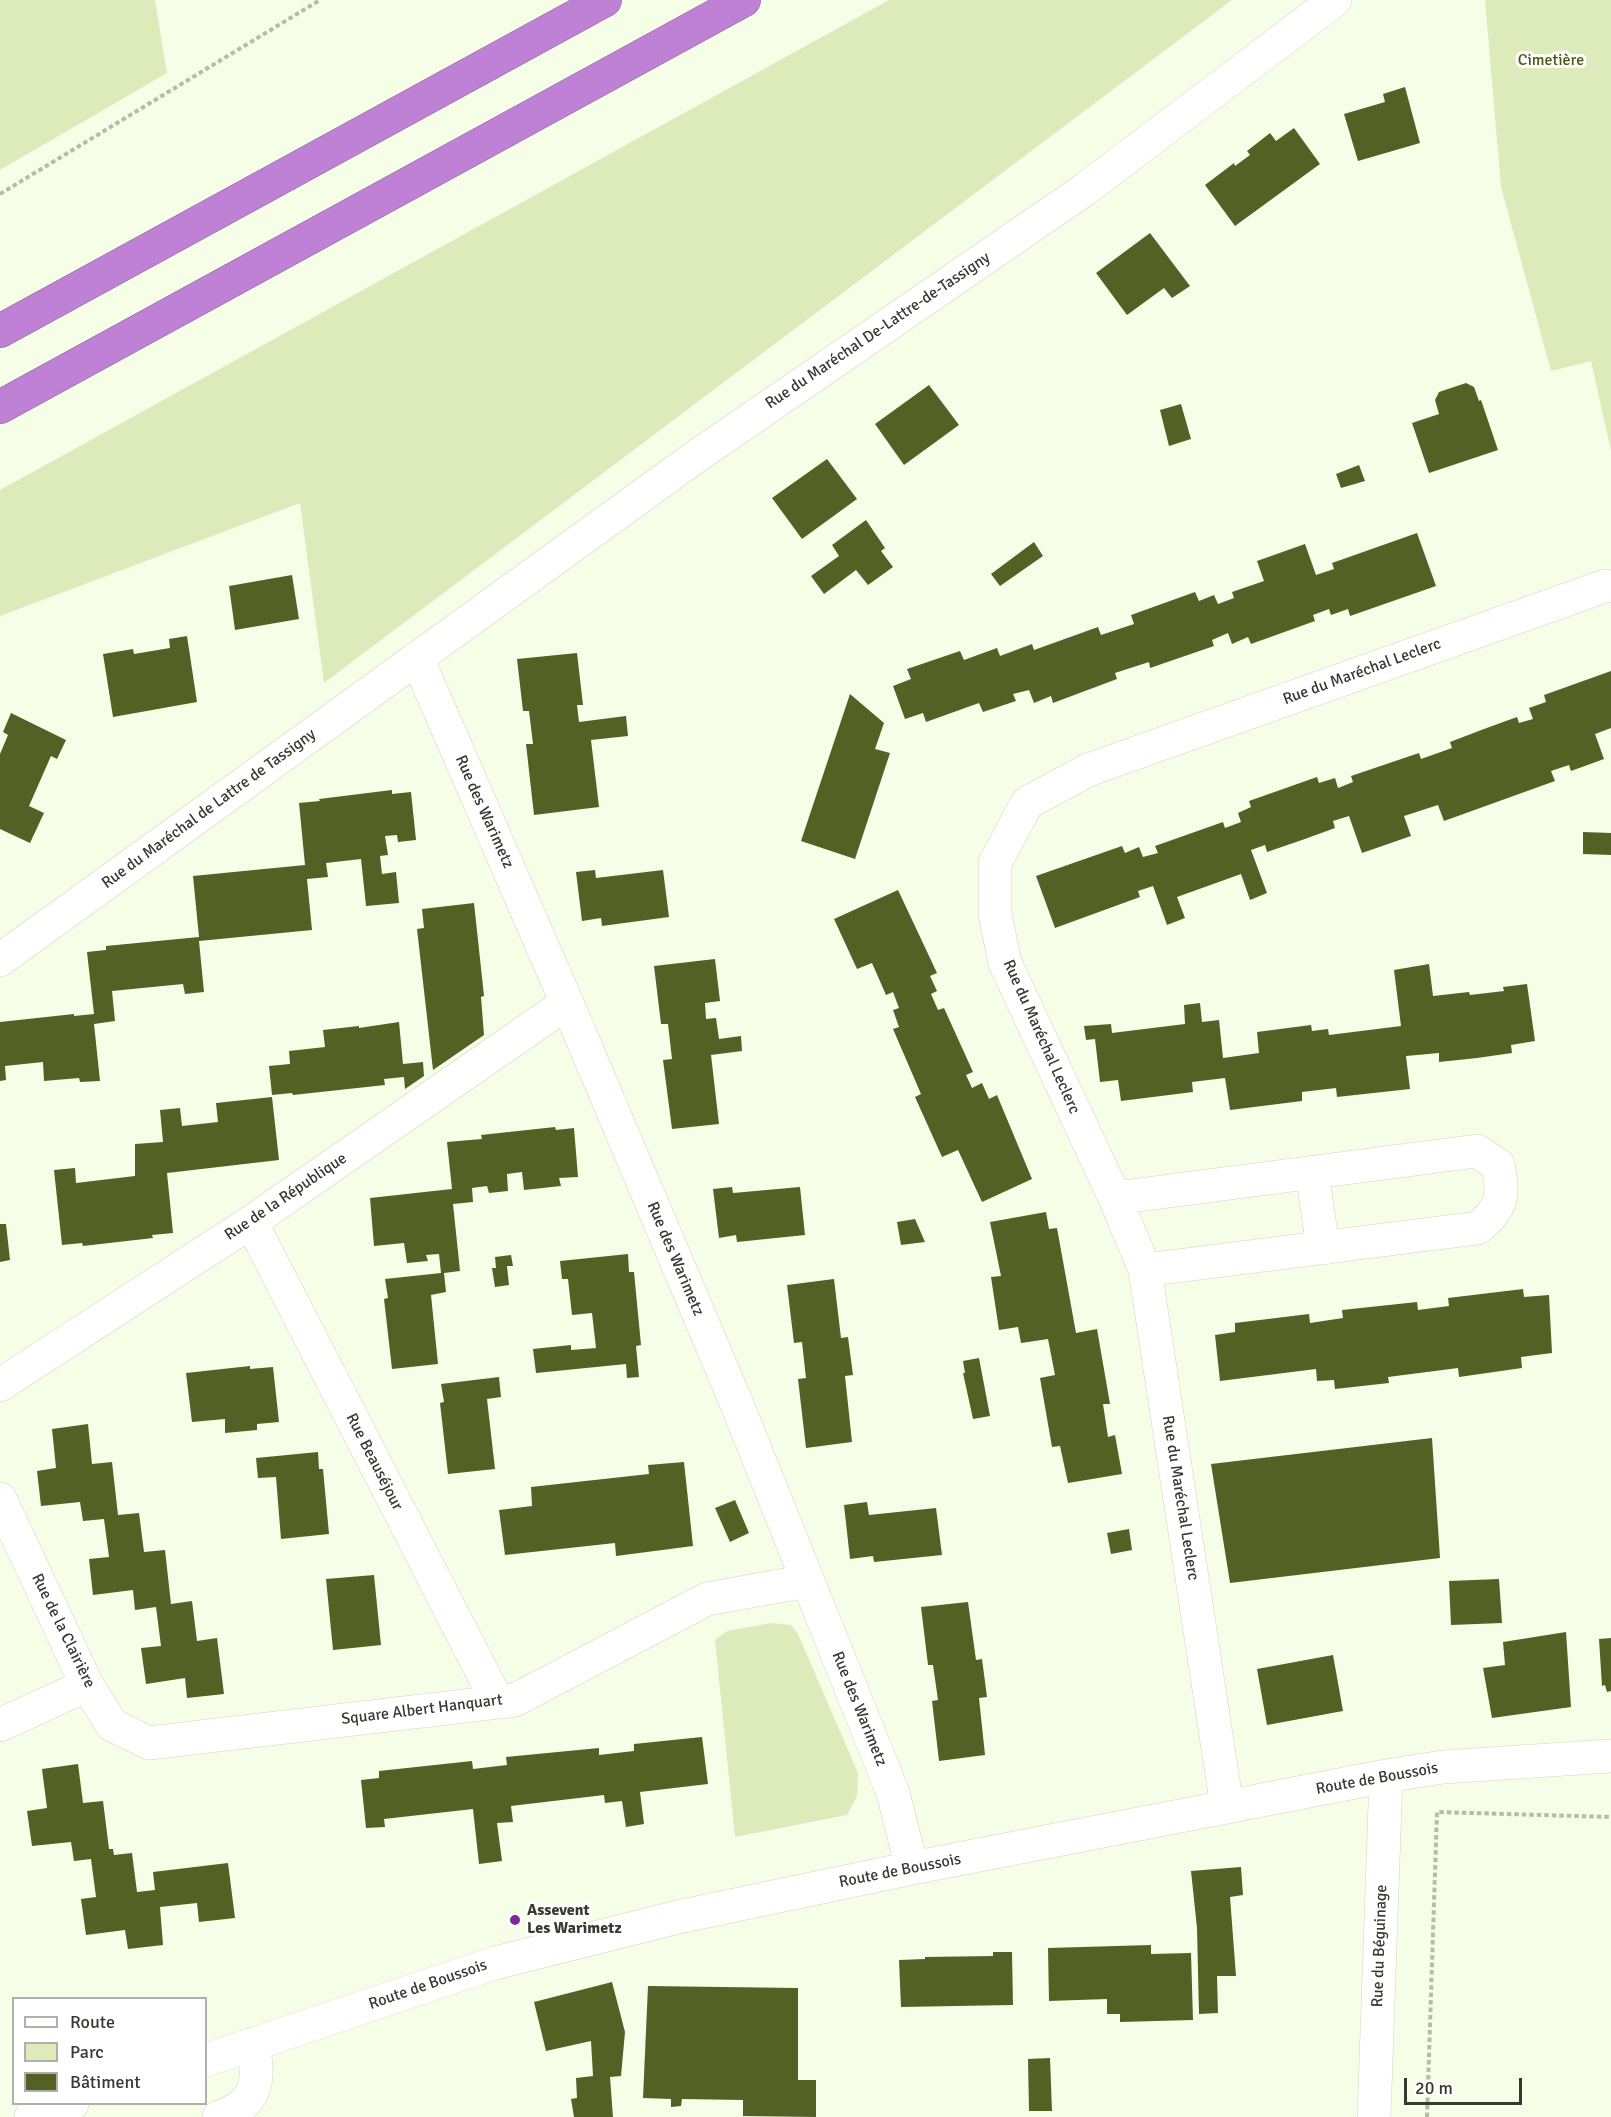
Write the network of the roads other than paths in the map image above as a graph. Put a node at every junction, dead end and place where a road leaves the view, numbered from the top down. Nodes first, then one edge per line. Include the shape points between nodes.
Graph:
1 (605, 0) edge
2 (744, 0) edge
3 (1335, 0) edge
4 (0, 331) edge
5 (0, 407) edge
6 (1605, 586) dead end
7 (417, 658) junction
8 (0, 960) edge
9 (567, 1003) junction
10 (1312, 1172) junction
11 (1115, 1198) junction
12 (251, 1222) junction
13 (1323, 1248) junction
14 (1145, 1270) junction
15 (0, 1384) edge
16 (0, 1499) edge
17 (807, 1581) junction
18 (87, 1685) junction
19 (497, 1701) junction
20 (0, 1725) edge
21 (149, 1743) joint
22 (1611, 1756) edge
23 (1386, 1776) junction
24 (1227, 1807) junction
25 (912, 1868) junction
26 (253, 2044) junction
27 (207, 2060) edge
28 (66, 2105) edge
29 (31, 2117) edge
30 (219, 2117) edge
31 (1374, 2117) edge

1 - 4 highway
2 - 5 highway
3 - 7 street, Rue du Maréchal De-Lattre-de-Tassigny via 1084,190 694,458
6 - 11 street, Rue du Maréchal Leclerc via 1088,770 1027,803 995,862 994,914 1005,963
7 - 8 street, Rue du Maréchal de Lattre de Tassigny
7 - 9 street, Rue des Warimetz
9 - 12 street, Rue de la République
9 - 17 street, Rue des Warimetz via 736,1402
10 - 11 street
10 - 13 street
10 - 13 street via 1477,1150 1498,1165 1503,1189 1495,1214 1478,1228
11 - 14 street, Rue du Maréchal Leclerc
12 - 15 street, Rue de la République
12 - 19 street, Rue Beauséjour
13 - 14 street
14 - 24 street, Rue du Maréchal Leclerc
16 - 18 street, Rue de la Clairière
17 - 19 street, Square Albert Hanquart via 707,1599 515,1700
17 - 25 street, Rue des Warimetz via 893,1793
18 - 20 street
18 - 21 street, Rue de la Clairière via 112,1725
19 - 21 street, Square Albert Hanquart
22 - 23 street, Route de Boussois via 1443,1767
23 - 24 street, Route de Boussois
23 - 31 street, Rue du Béguinage
24 - 25 street, Route de Boussois
25 - 26 street, Route de Boussois via 678,1917 495,1963
26 - 27 street, Route de Boussois
26 - 30 street via 256,2086 247,2103
28 - 29 street

